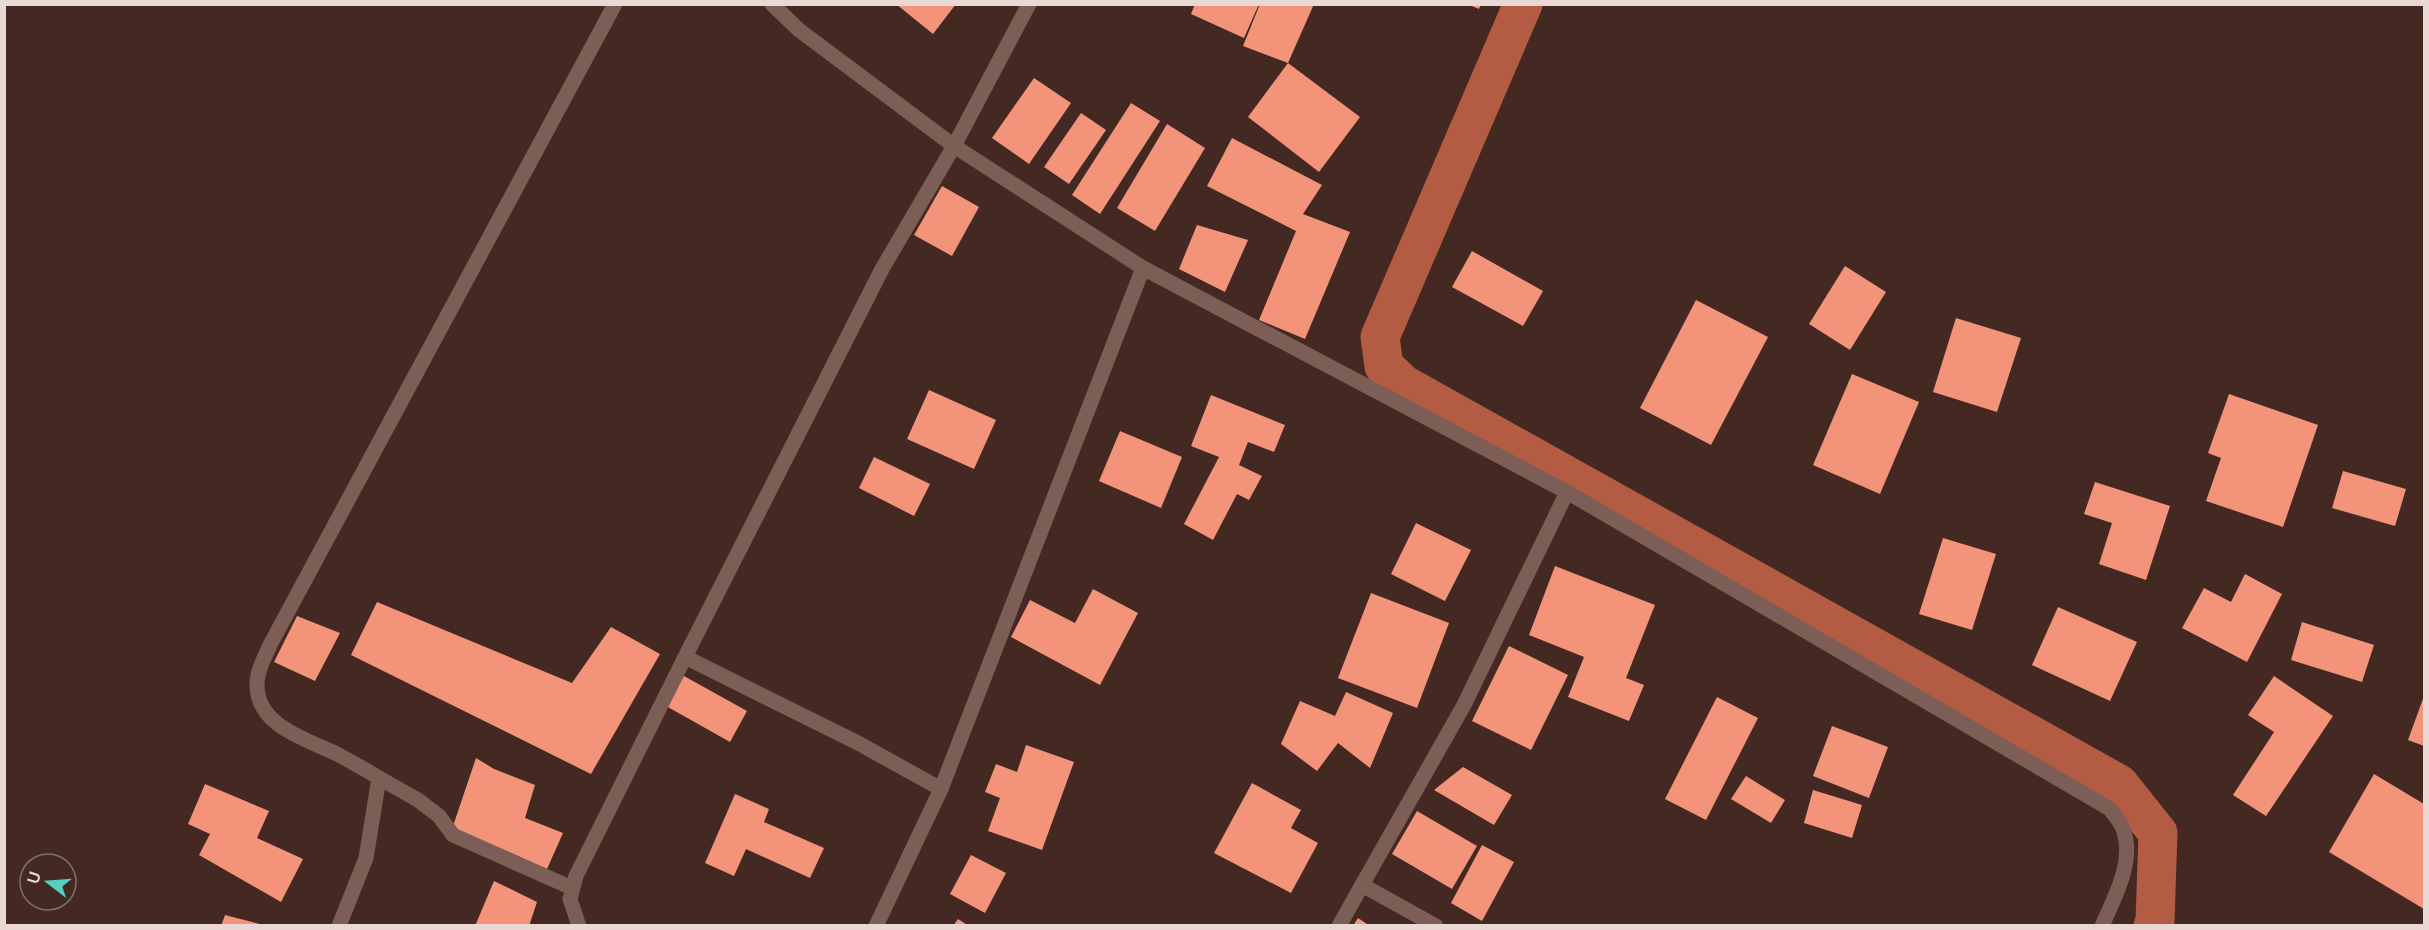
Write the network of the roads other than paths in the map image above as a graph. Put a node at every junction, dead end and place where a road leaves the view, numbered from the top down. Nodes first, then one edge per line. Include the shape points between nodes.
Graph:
1 (615, 4) edge
2 (772, 4) edge
3 (1029, 4) edge
4 (954, 146) junction
5 (1143, 268) junction
6 (1567, 492) junction
7 (685, 657) junction
8 (379, 778) junction
9 (940, 789) junction
10 (1362, 885) junction
11 (572, 888) junction
12 (339, 926) edge
13 (579, 926) edge
14 (876, 926) edge
15 (1339, 926) edge
16 (1436, 926) edge
17 (2102, 926) edge

1 - 8 street via 270,645 258,675 259,701 270,717 287,730
2 - 4 street via 799,30
3 - 4 street
4 - 5 street
4 - 7 street via 882,269
5 - 6 street
5 - 9 street
6 - 10 street via 1464,705
6 - 17 street via 2110,809 2123,827 2127,845 2122,879
7 - 9 street via 858,743
7 - 11 street
8 - 11 street via 439,816 453,835
8 - 12 street via 366,858
9 - 14 street
10 - 15 street
10 - 16 street
11 - 13 street via 570,899

